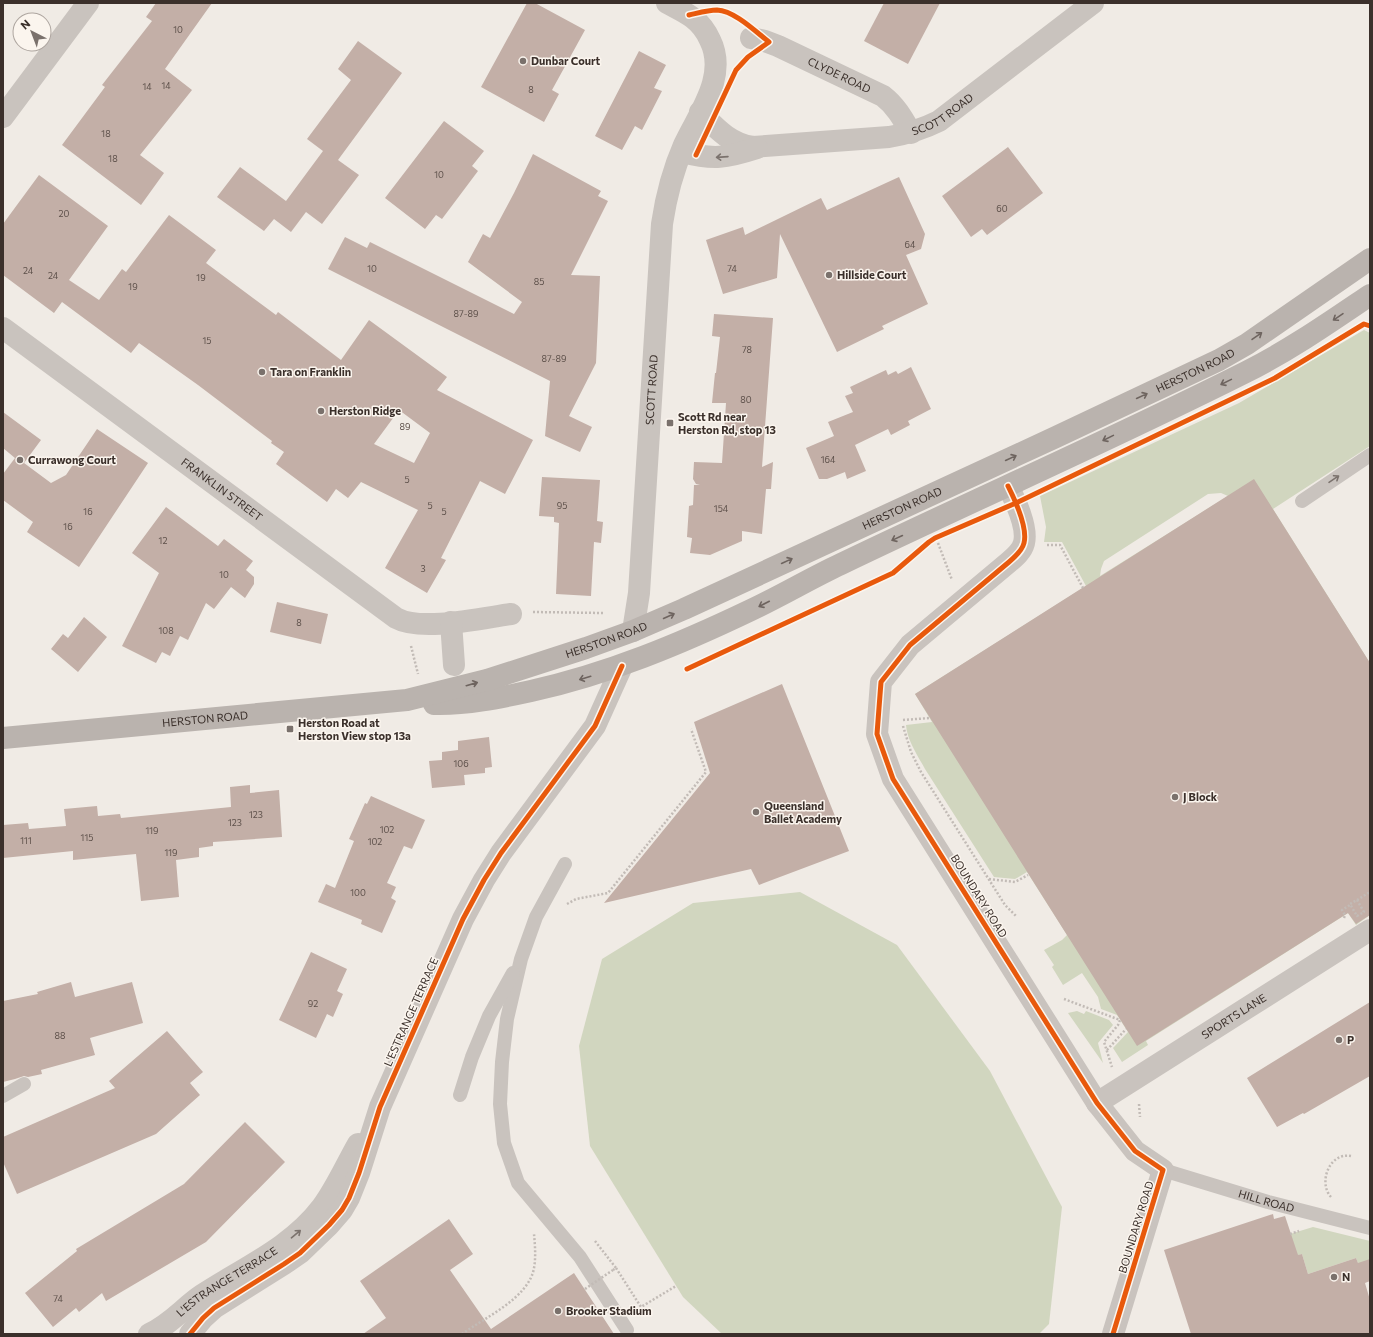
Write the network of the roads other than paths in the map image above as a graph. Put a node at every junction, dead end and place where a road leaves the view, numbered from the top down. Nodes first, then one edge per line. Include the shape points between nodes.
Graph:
1 (88, 3) edge
2 (667, 3) edge
3 (1093, 3) edge
4 (751, 38) dead end
5 (700, 112) junction
6 (3, 117) edge
7 (911, 133) junction
8 (760, 147) junction
9 (682, 152) junction
10 (1368, 265) edge
11 (1370, 295) edge
12 (3, 328) edge
13 (1370, 455) edge
14 (1008, 486) junction
15 (1302, 501) dead end
16 (867, 525) junction
17 (511, 614) road end
18 (451, 622) junction
19 (633, 631) junction
20 (454, 665) dead end
21 (622, 666) junction
22 (407, 700) junction
23 (3, 738) edge
24 (565, 864) dead end
25 (1370, 930) edge
26 (521, 959) junction
27 (24, 1084) dead end
28 (460, 1095) dead end
29 (3, 1096) edge
30 (1097, 1103) junction
31 (352, 1170) junction
32 (1163, 1170) junction
33 (1370, 1228) edge
34 (627, 1330) dead end
35 (149, 1334) edge
36 (190, 1334) edge
37 (1113, 1334) edge

1 - 6 street
2 - 5 street, SCOTT ROAD via 698,22 715,53 715,80
3 - 7 street, SCOTT ROAD via 939,120
4 - 7 street, CLYDE ROAD via 778,46 883,96 899,112
5 - 8 street, SCOTT ROAD via 731,140
5 - 9 street, SCOTT ROAD
7 - 8 street, SCOTT ROAD
8 -> 9 street, SCOTT ROAD via 723,157
9 - 19 street, SCOTT ROAD via 668,190 662,224 639,593
16 -> 10 main road, HERSTON ROAD via 1229,354
11 -> 14 main road, HERSTON ROAD via 1272,359
12 - 18 street, FRANKLIN STREET via 396,618 413,623
15 -> 13 lane
14 - 16 main road via 965,492 902,521
14 -> 21 main road, HERSTON ROAD via 839,564 751,610
14 - 30 street, BOUNDARY ROAD via 1024,528 1023,545 1009,562 910,645 881,682 877,734 893,779
19 -> 16 main road, HERSTON ROAD
17 - 18 street, FRANKLIN STREET
18 - 20 street
19 - 21 main road
22 -> 19 main road, HERSTON ROAD via 487,680
21 -> 22 main road, HERSTON ROAD via 555,686 487,700 445,704
21 - 31 street, L'ESTRANGE TERRACE via 595,726 520,827 484,880 463,919
22 - 23 main road, HERSTON ROAD
24 - 26 lane via 536,917
25 - 30 street, SPORTS LANE
26 - 28 lane via 489,1016
26 - 34 lane via 507,1020 502,1062 500,1104 504,1143 518,1183 580,1257
27 - 29 lane
30 - 32 street, BOUNDARY ROAD via 1135,1151
35 -> 31 street, L'ESTRANGE TERRACE via 167,1324 200,1296 271,1253 298,1232
31 - 36 street, L'ESTRANGE TERRACE via 349,1198 342,1210 312,1243 284,1264 214,1308
32 - 33 lane, HILL ROAD via 1268,1202
32 - 37 street, BOUNDARY ROAD

